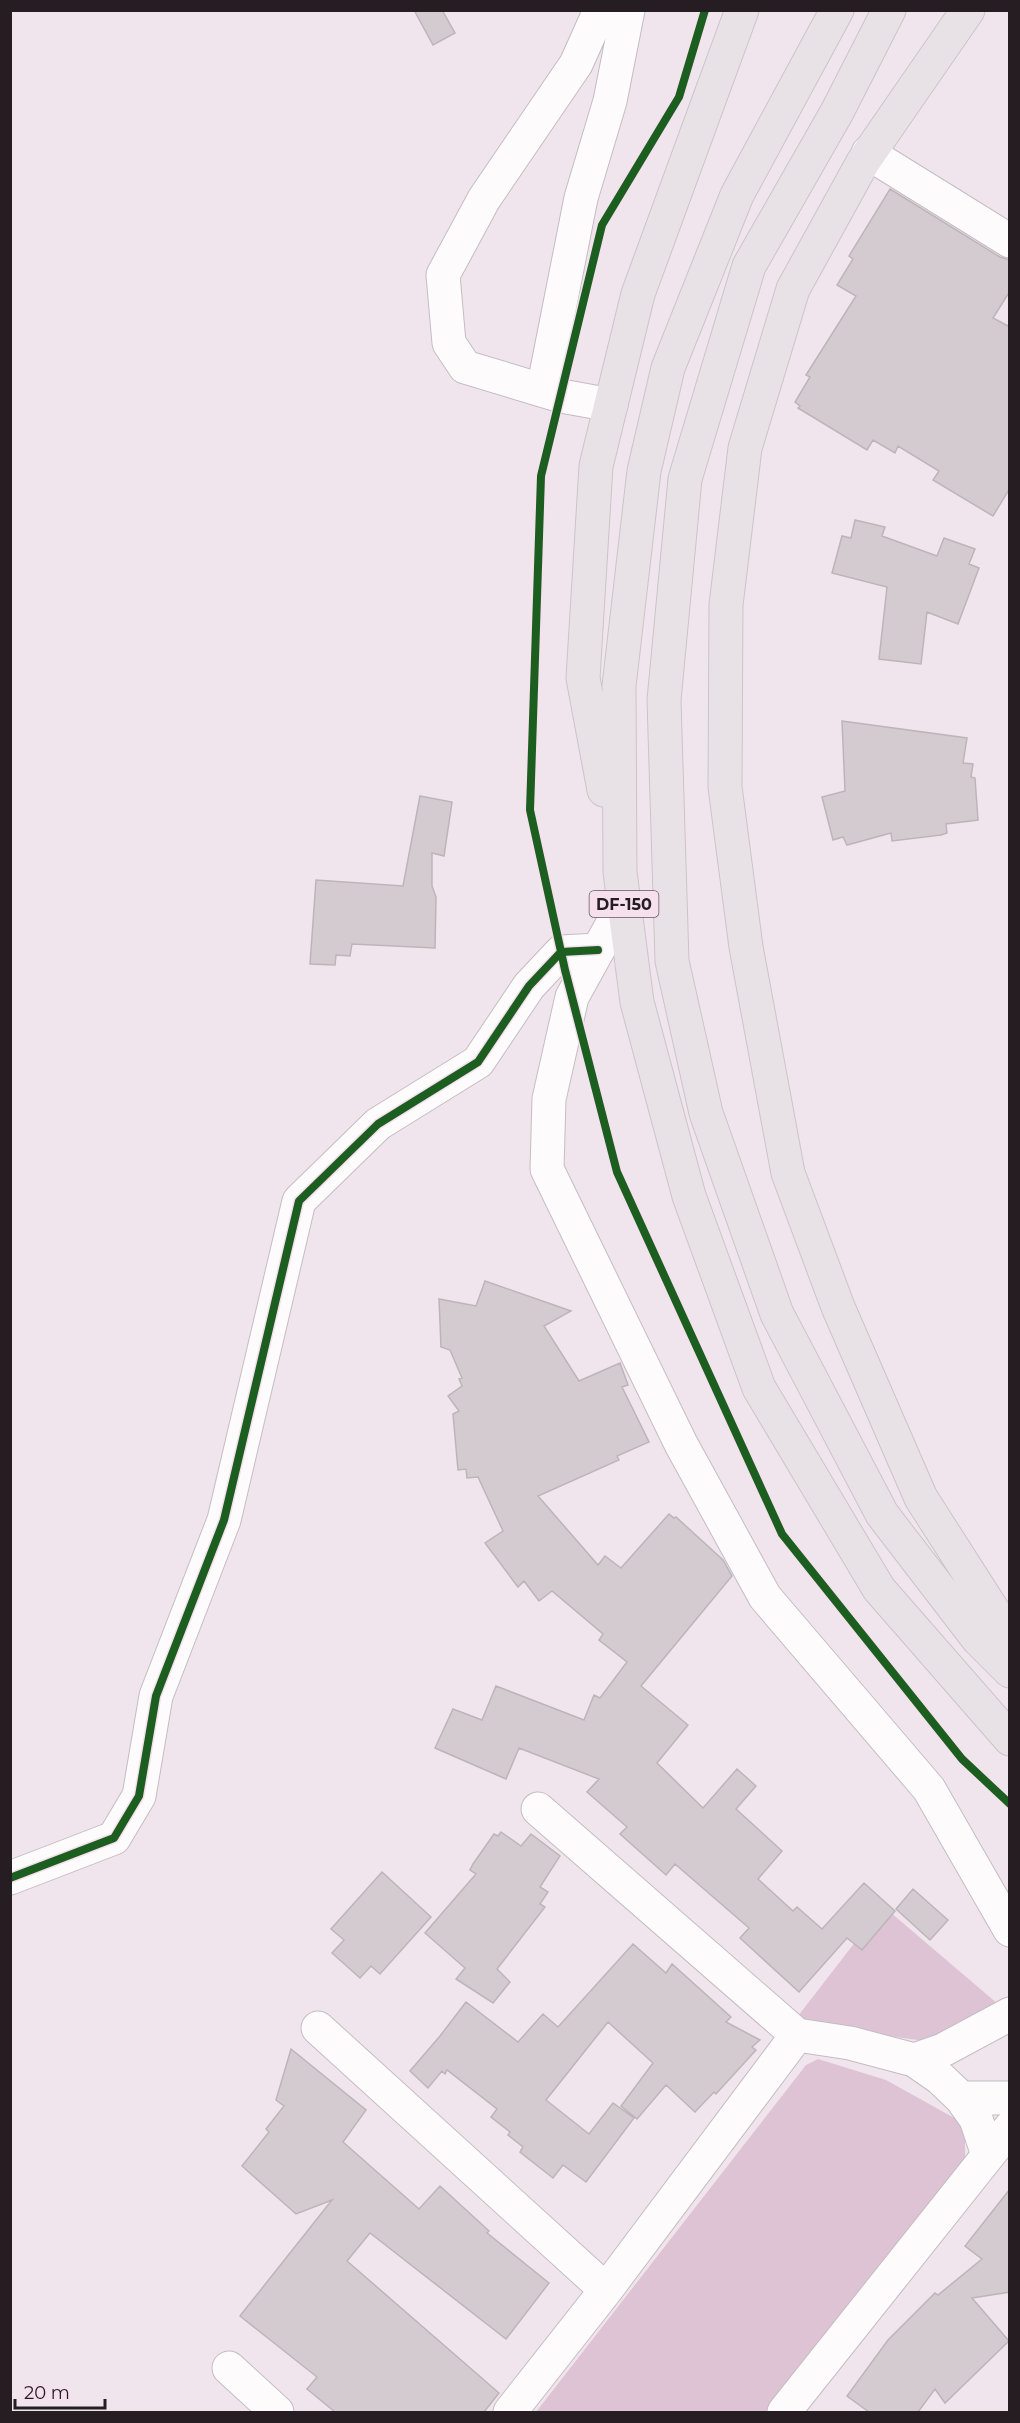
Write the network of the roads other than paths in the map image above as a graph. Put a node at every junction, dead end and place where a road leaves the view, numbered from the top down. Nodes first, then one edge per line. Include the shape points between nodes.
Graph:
1 (597, 10) edge
2 (628, 10) edge
3 (742, 10) edge
4 (837, 10) edge
5 (890, 10) edge
6 (968, 10) edge
7 (868, 153) junction
8 (1010, 241) edge
9 (543, 390) junction
10 (611, 405) junction
11 (622, 888) junction
12 (598, 950) junction
13 (1010, 1637) edge
14 (1010, 1671) edge
15 (1010, 1739) edge
16 (538, 1809) dead end
17 (10, 1878) edge
18 (1010, 1930) edge
19 (1010, 2014) edge
20 (318, 2028) dead end
21 (797, 2035) junction
22 (914, 2060) junction
23 (961, 2098) junction
24 (1010, 2098) edge
25 (1010, 2128) edge
26 (988, 2155) junction
27 (606, 2290) junction
28 (229, 2368) dead end
29 (277, 2412) edge
30 (510, 2412) edge
31 (784, 2412) edge

1 - 9 street via 576,64 484,199 443,275 448,343 465,367
2 - 9 street via 610,101 581,198
3 - 10 main road via 638,294
4 - 11 main road, DF-150 via 736,195 668,368 644,471 619,686
5 - 14 main road, DF-150 via 749,266 685,479 664,700 672,961 706,1113 777,1314 882,1514 978,1639
6 - 7 main road
7 - 8 street
7 - 13 main road via 793,289 745,448 726,605 725,787 746,947 788,1173 838,1307 921,1497
9 - 10 street
10 - 11 main road via 596,466 583,678
11 - 12 street
11 - 15 main road, DF-150 via 637,1002 689,1196 759,1388 879,1589
12 - 17 street via 561,952 529,986 478,1062 378,1124 299,1201 224,1521 156,1696 139,1796 114,1838
12 - 18 street via 572,997 549,1099 547,1168 681,1444 765,1597 928,1788
16 - 21 street
19 - 22 street via 943,2050
20 - 27 street
21 - 22 street via 850,2043
21 - 27 street
22 - 23 street
23 - 24 street
23 - 26 street via 976,2119
25 - 26 street
26 - 31 street
27 - 30 street
28 - 29 street

